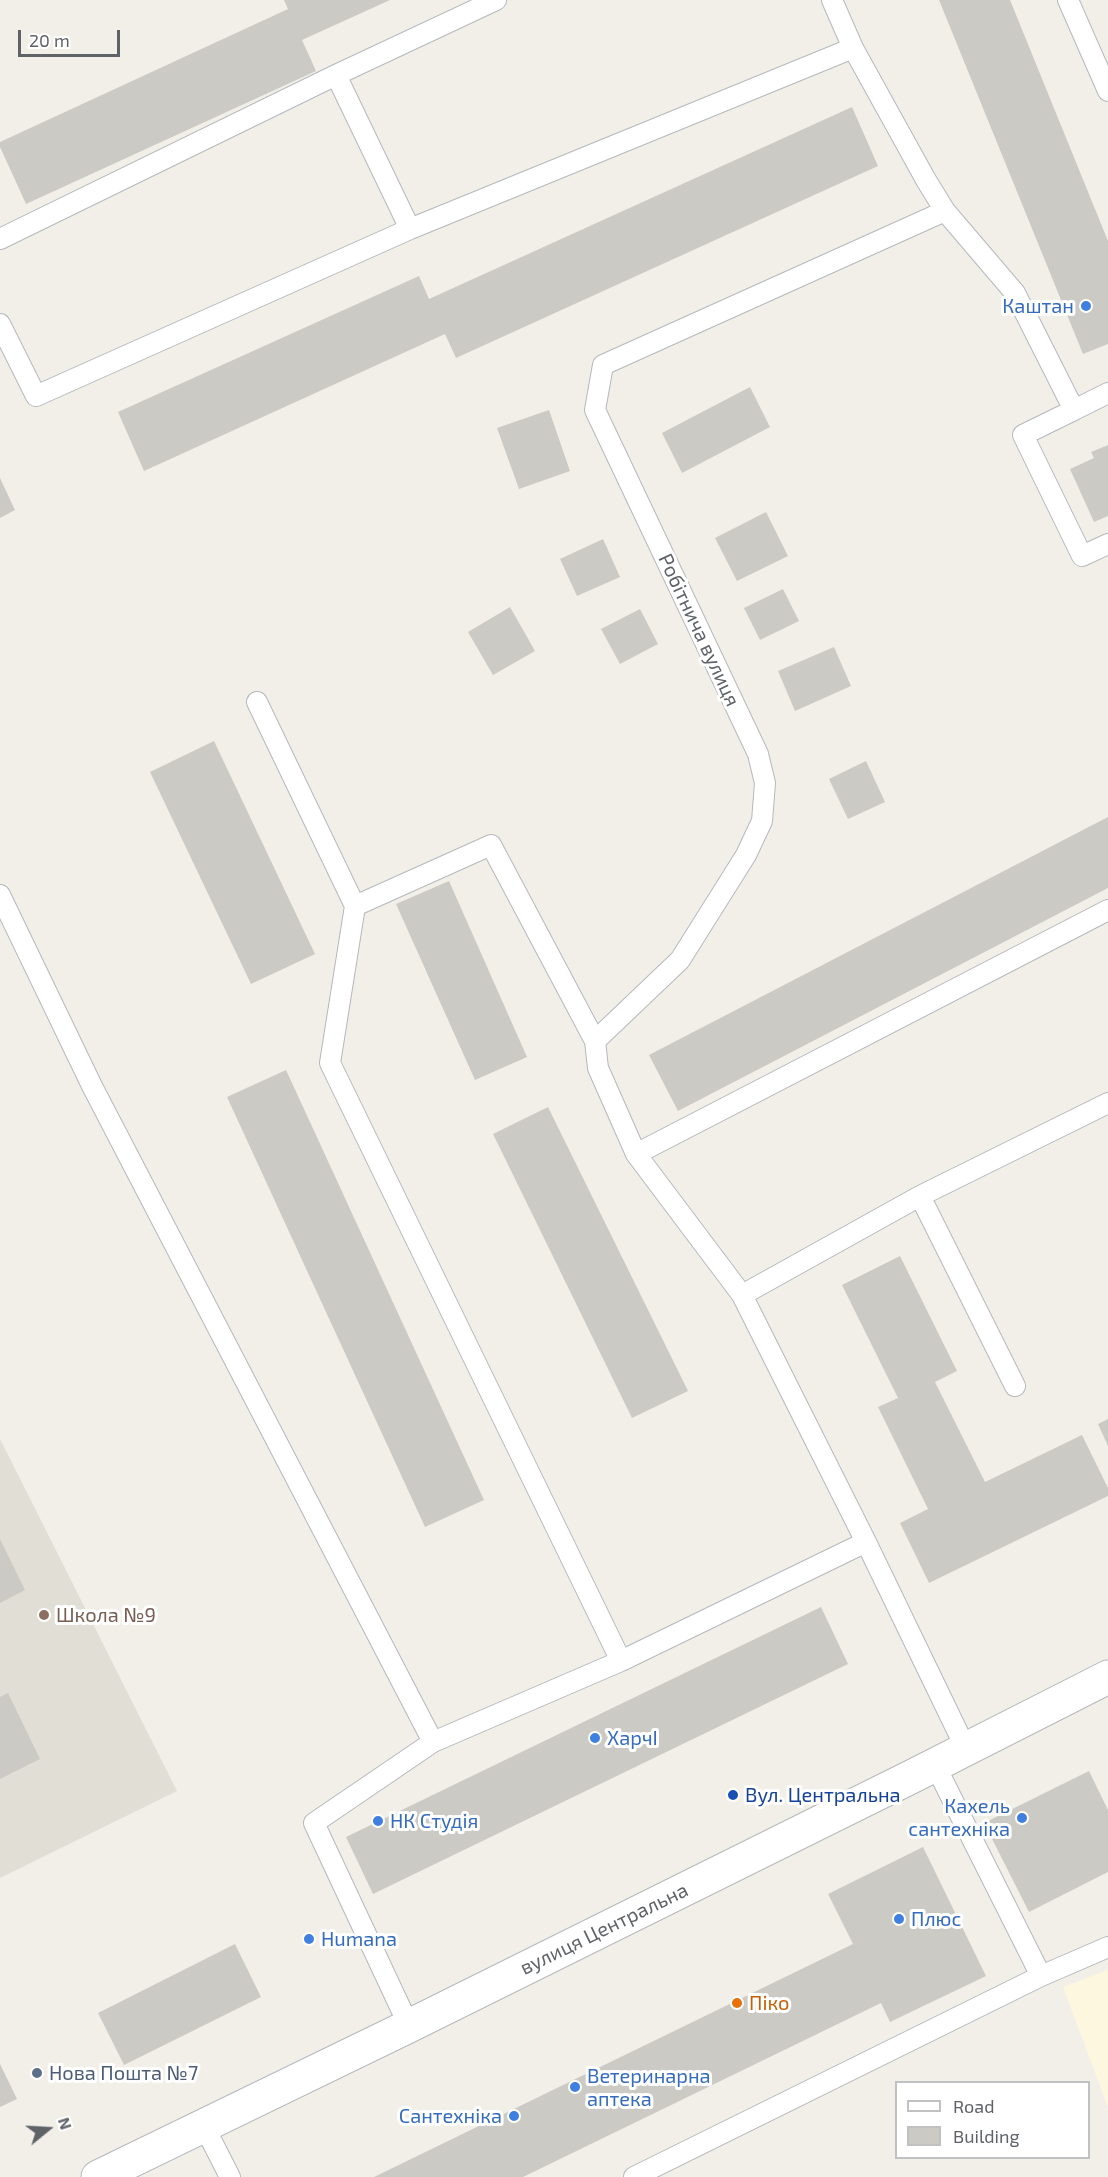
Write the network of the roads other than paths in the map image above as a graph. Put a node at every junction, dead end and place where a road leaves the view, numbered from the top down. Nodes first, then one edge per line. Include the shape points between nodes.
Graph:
1 (496, 0) edge
2 (832, 0) edge
3 (1068, 0) edge
4 (853, 48) junction
5 (336, 75) junction
6 (1108, 91) edge
7 (945, 211) junction
8 (410, 229) junction
9 (0, 239) edge
10 (0, 324) edge
11 (1108, 393) edge
12 (1074, 410) junction
13 (1108, 543) edge
14 (257, 702) dead end
15 (0, 895) edge
16 (355, 906) junction
17 (1108, 910) edge
18 (595, 1041) junction
19 (1108, 1103) edge
20 (636, 1154) junction
21 (920, 1196) junction
22 (742, 1295) junction
23 (1015, 1386) dead end
24 (866, 1542) junction
25 (621, 1661) junction
26 (1108, 1677) edge
27 (433, 1742) junction
28 (966, 1749) junction
29 (934, 1765) junction
30 (1108, 1947) edge
31 (1041, 1976) junction
32 (409, 2026) junction
33 (204, 2126) junction
34 (98, 2177) edge
35 (230, 2177) edge
36 (634, 2177) edge

1 - 5 lane
2 - 4 lane
3 - 6 lane
4 - 7 lane
4 - 8 lane
5 - 8 lane
5 - 9 lane
7 - 12 lane via 1015,293
7 - 18 lane, Робітнича вулиця via 603,365 595,410 758,754 765,783 762,821 746,855 680,960
8 - 10 lane via 36,396
11 - 12 lane
12 - 13 lane via 1023,435 1082,556
14 - 16 lane
15 - 27 lane via 93,1086
16 - 18 lane via 491,845
16 - 25 lane via 330,1063
17 - 20 lane
18 - 20 lane via 598,1068
19 - 21 lane
20 - 22 lane
21 - 22 lane
21 - 23 lane
22 - 24 lane
24 - 25 lane
24 - 28 lane
25 - 27 lane
26 - 28 street, вулиця Центральна
27 - 32 lane via 314,1823
28 - 29 street, вулиця Центральна
29 - 31 lane
29 - 32 street, вулиця Центральна
30 - 31 lane
31 - 36 lane
32 - 33 street, вулиця Центральна
33 - 34 street, вулиця Центральна
33 - 35 lane

